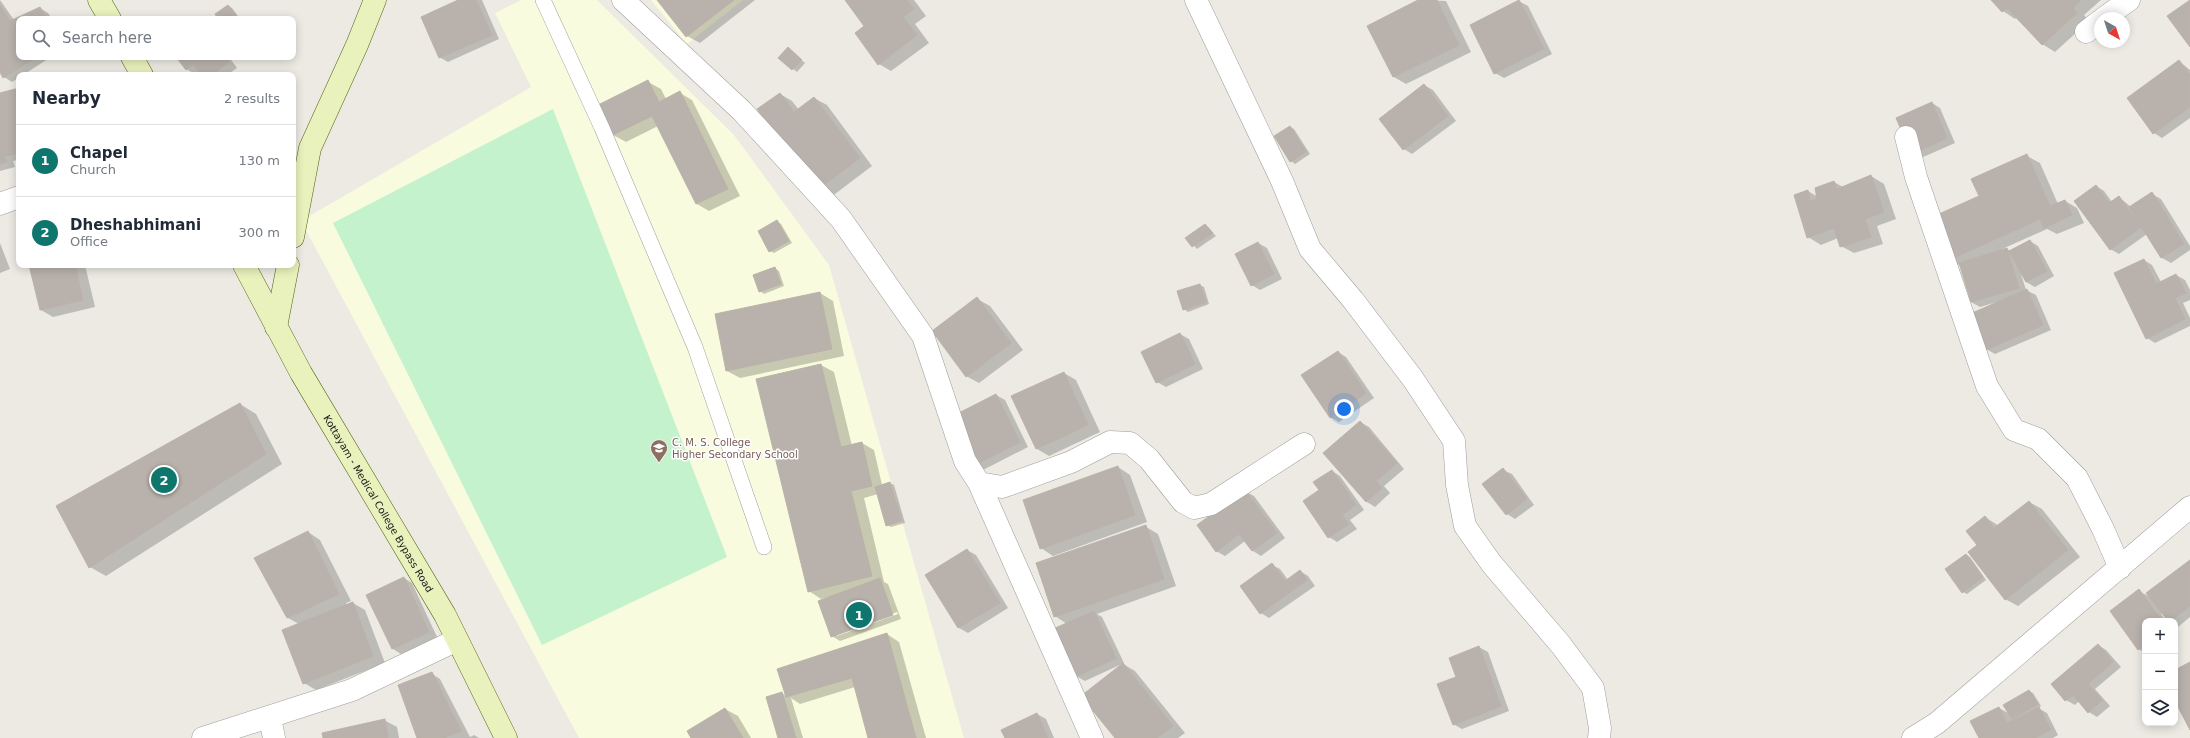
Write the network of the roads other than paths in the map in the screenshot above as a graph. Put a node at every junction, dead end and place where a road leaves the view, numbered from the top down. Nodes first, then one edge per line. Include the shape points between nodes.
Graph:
1 (99, 0) edge
2 (375, 0) edge
3 (544, 0) edge
4 (623, 0) edge
5 (1196, 0) edge
6 (2129, 0) edge
7 (2112, 12) edge
8 (108, 16) edge
9 (134, 60) edge
10 (140, 72) edge
11 (1906, 137) dead end
12 (16, 198) edge
13 (0, 204) edge
14 (296, 221) edge
15 (246, 268) edge
16 (287, 268) edge
17 (276, 327) junction
18 (1304, 444) dead end
19 (979, 483) junction
20 (2190, 507) edge
21 (764, 547) dead end
22 (2120, 568) junction
23 (458, 640) junction
24 (272, 728) edge
25 (203, 738) edge
26 (506, 738) edge
27 (1092, 738) edge
28 (1599, 738) edge
29 (1913, 738) edge

1 - 8 main road
2 - 14 main road via 310,148
3 - 21 lane via 602,128 695,347
4 - 19 street via 742,111 841,220 923,336 965,461
5 - 28 street via 1272,160 1310,249 1354,300 1413,379 1454,441 1457,485 1465,526 1491,563 1561,644 1593,688 1600,728
6 - 7 street
9 - 10 main road
11 - 22 street via 1916,177 1987,386 2014,430 2038,439 2077,478
12 - 13 street
15 - 17 main road, Kottayam - Medical College Bypass Road
16 - 17 main road
17 - 23 main road, Kottayam - Medical College Bypass Road
18 - 19 street via 1212,504 1194,508 1183,502 1149,459 1130,443 1110,442 1071,462 1002,487
19 - 27 street
20 - 22 street
22 - 29 street via 1937,723
23 - 24 street
23 - 26 main road, Kottayam - Medical College Bypass Road
24 - 25 street

